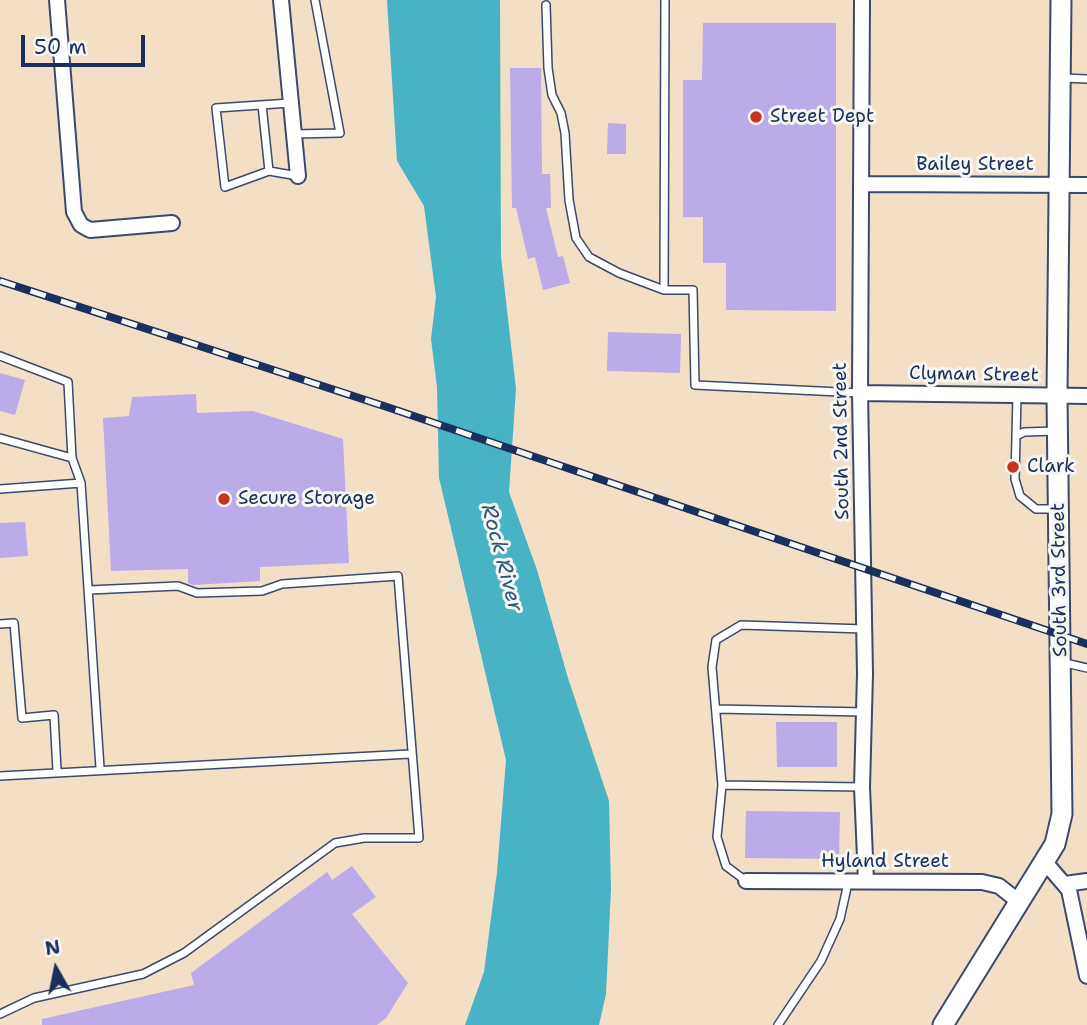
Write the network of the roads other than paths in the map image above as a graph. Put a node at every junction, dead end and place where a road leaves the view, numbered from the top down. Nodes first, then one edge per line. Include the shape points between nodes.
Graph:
1 (57, 0) edge
2 (281, 0) edge
3 (315, 0) edge
4 (665, 0) edge
5 (862, 0) edge
6 (1061, 0) edge
7 (546, 5) dead end
8 (1060, 77) junction
9 (1087, 79) edge
10 (291, 103) junction
11 (262, 105) junction
12 (294, 134) junction
13 (269, 171) junction
14 (298, 176) joint
15 (863, 184) junction
16 (1059, 184) junction
17 (1087, 185) edge
18 (172, 223) dead end
19 (664, 290) junction
20 (0, 356) edge
21 (860, 393) junction
22 (1017, 395) junction
23 (1057, 396) junction
24 (1087, 396) edge
25 (1058, 431) junction
26 (1016, 436) junction
27 (0, 438) edge
28 (72, 458) junction
29 (82, 483) junction
30 (0, 489) edge
31 (1059, 509) junction
32 (89, 590) junction
33 (0, 624) edge
34 (864, 629) junction
35 (1060, 662) junction
36 (1087, 668) edge
37 (716, 709) junction
38 (864, 712) junction
39 (410, 754) junction
40 (100, 768) junction
41 (57, 771) junction
42 (0, 776) edge
43 (722, 785) junction
44 (862, 787) junction
45 (1044, 861) junction
46 (746, 881) joint
47 (866, 881) junction
48 (1087, 881) edge
49 (848, 883) junction
50 (1065, 884) junction
51 (1018, 901) junction
52 (1087, 976) edge
53 (0, 1014) edge
54 (778, 1025) edge
55 (943, 1025) edge

1 - 18 street via 74,212 90,230
2 - 10 street
3 - 12 lane via 340,133
4 - 19 lane
5 - 15 street, South 2nd Street
6 - 8 street, South 3rd Street
7 - 19 lane via 548,68 565,133 576,238 589,257
8 - 9 lane
8 - 16 street, South 3rd Street
10 - 11 lane
10 - 12 street
11 - 13 lane
11 - 13 lane via 216,108 225,187
12 - 14 street
13 - 14 lane
15 - 16 street, Bailey Street
15 - 21 street, South 2nd Street
16 - 17 street, Bailey Street
16 - 23 street, South 3rd Street
19 - 21 lane via 693,290 695,385
20 - 28 lane via 68,382
21 - 22 street, Clyman Street
21 - 34 street, South 2nd Street
22 - 23 street, Clyman Street
22 - 26 lane
23 - 24 street, Clyman Street
23 - 25 street, South 3rd Street
25 - 26 lane
25 - 31 street, South 3rd Street
26 - 31 lane via 1014,479 1020,496 1037,509
27 - 28 lane
28 - 29 lane
29 - 30 lane
29 - 32 lane
31 - 35 street, South 3rd Street
32 - 39 lane via 178,586 197,593 262,591 282,584 398,576
32 - 40 lane
33 - 41 lane via 14,623 22,718 54,715
34 - 37 lane via 741,625 716,639 712,667
34 - 38 street, South 2nd Street
35 - 36 lane
35 - 45 street, South 3rd Street via 1062,814 1055,844
37 - 38 lane
37 - 43 lane
38 - 44 street, South 2nd Street
39 - 40 lane
39 - 53 lane via 419,838 364,838 335,844 184,953 143,974 34,998
40 - 41 lane
41 - 42 lane
43 - 44 lane
43 - 46 lane via 717,837 726,866
44 - 47 street, South 2nd Street
45 - 50 street
45 - 51 street, South 3rd Street
46 - 49 street, Hyland Street
47 - 49 street, Hyland Street
47 - 51 street, Hyland Street via 982,881 999,886
48 - 50 street
49 - 54 lane via 840,919 821,961
50 - 52 street
51 - 55 street, South 3rd Street

